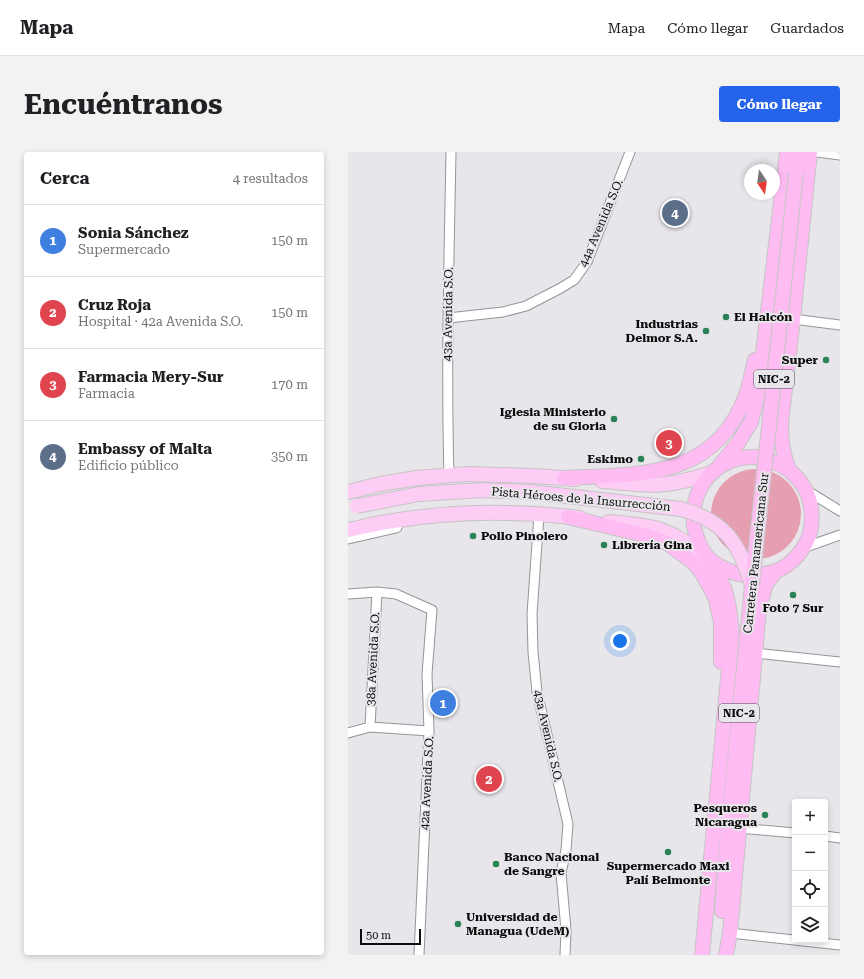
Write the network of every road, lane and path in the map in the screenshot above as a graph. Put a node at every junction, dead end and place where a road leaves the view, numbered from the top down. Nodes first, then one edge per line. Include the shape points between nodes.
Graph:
1 (451, 152) edge
2 (630, 152) edge
3 (787, 152) edge
4 (798, 152) edge
5 (810, 152) edge
6 (817, 152) edge
7 (840, 155) edge
8 (768, 301) junction
9 (448, 318) junction
10 (793, 319) junction
11 (840, 325) edge
12 (789, 470) junction
13 (714, 471) junction
14 (449, 476) junction
15 (564, 478) junction
16 (806, 490) junction
17 (348, 492) edge
18 (352, 507) edge
19 (840, 511) edge
20 (470, 514) junction
21 (539, 515) junction
22 (568, 517) junction
23 (348, 530) edge
24 (840, 535) edge
25 (348, 538) edge
26 (803, 548) junction
27 (711, 561) junction
28 (776, 571) junction
29 (752, 585) junction
30 (376, 592) junction
31 (348, 594) edge
32 (755, 653) junction
33 (840, 662) edge
34 (370, 727) junction
35 (430, 731) junction
36 (348, 733) edge
37 (721, 740) junction
38 (739, 828) junction
39 (792, 833) edge
40 (828, 836) edge
41 (840, 838) edge
42 (730, 933) junction
43 (840, 945) edge
44 (419, 955) edge
45 (565, 955) edge
46 (702, 955) edge
47 (719, 955) edge
48 (726, 955) edge

1 - 9 street, 43a Avenida S.O.
2 - 9 street, 44a Avenida S.O. via 587,262 574,280 526,306 503,312
3 - 8 highway, NIC-2
4 - 29 highway, Carretera Panamericana Sur / NIC-2, bridge
5 - 10 highway, Carretera Panamericana Sur / NIC-2
6 - 7 street
8 - 13 highway, NIC-2 via 754,414 738,443
8 - 15 highway via 747,394 724,434 709,449 690,461 658,471
9 - 14 street, 43a Avenida S.O.
10 - 11 street
10 - 12 highway, Carretera Panamericana Sur / NIC-2 via 781,424 782,442
12 - 13 highway, NIC-2 via 772,461 752,457 727,463
12 - 16 highway, NIC-2
13 - 15 main road, Pista Héroes de la Insurrección via 683,482 653,485
13 - 27 highway, NIC-2 via 701,486 692,517 700,547
14 - 15 main road, Pista Héroes de la Insurrección via 467,474
14 - 17 main road, Pista Héroes de la Insurrección via 402,481
16 - 19 street
16 - 26 highway, NIC-2 via 812,509 811,529
18 - 29 main road, Pista Héroes de la Insurrección, bridge via 420,494 482,490 525,492 682,509 707,518 729,536 741,554
20 - 21 main road, Pista Héroes de la Insurrección
20 - 23 main road, Pista Héroes de la Insurrección via 428,516
20 - 25 street, Pista Héroes de la Insurrección
21 - 22 main road, Pista Héroes de la Insurrección
21 - 45 street, 43a Avenida S.O. via 532,614 533,652 537,692 568,824 561,873 566,930
22 - 27 main road, Pista Héroes de la Insurrección via 650,527 668,532
22 - 37 highway via 649,536 667,543 693,562 702,573 716,599 721,622
24 - 26 street
26 - 28 highway, NIC-2 via 792,562
27 - 28 highway, NIC-2 via 729,572 744,576 760,576
27 - 37 highway, Carretera Panamericana Sur / NIC-2 via 724,584 731,611 732,635
28 - 32 highway, Carretera Panamericana Sur / NIC-2 via 766,584 762,596
29 - 47 highway, Carretera Panamericana Sur / NIC-2 via 727,841
30 - 31 street
30 - 34 street, 38a Avenida S.O.
30 - 35 street, 42a Avenida S.O. via 396,594 432,610 427,674
32 - 33 street
32 - 38 highway, Carretera Panamericana Sur / NIC-2
34 - 35 street
34 - 36 street
35 - 44 street, 42a Avenida S.O.
37 - 46 highway, Carretera Panamericana Sur / NIC-2
38 - 39 street
38 - 42 highway, Carretera Panamericana Sur / NIC-2
40 - 41 street
42 - 43 street
42 - 48 highway, Carretera Panamericana Sur / NIC-2

